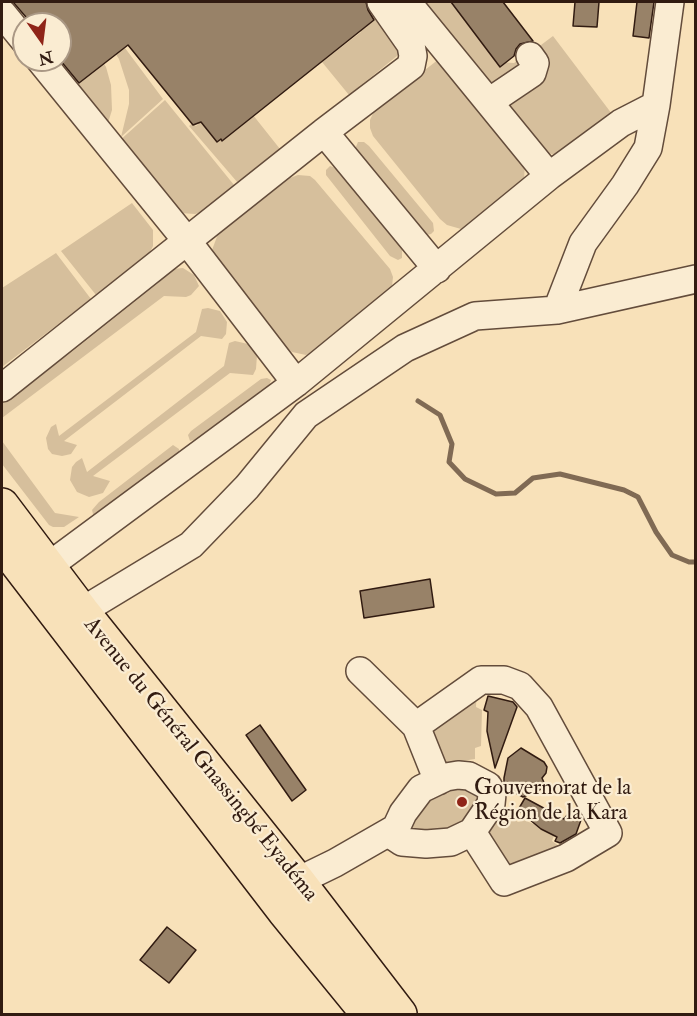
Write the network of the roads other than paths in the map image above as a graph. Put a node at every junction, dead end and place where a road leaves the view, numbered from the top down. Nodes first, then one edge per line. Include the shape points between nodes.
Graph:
1 (381, 2) edge
2 (407, 2) edge
3 (670, 2) edge
4 (2, 13) edge
5 (12, 25) edge
6 (530, 56) dead end
7 (50, 72) edge
8 (489, 102) junction
9 (656, 105) junction
10 (324, 132) junction
11 (549, 176) junction
12 (187, 241) junction
13 (437, 269) junction
14 (696, 279) edge
15 (557, 310) junction
16 (296, 383) junction
17 (2, 388) edge
18 (2, 505) edge
19 (2, 544) edge
20 (39, 573) junction
21 (82, 611) junction
22 (360, 671) dead end
23 (416, 726) junction
24 (438, 781) junction
25 (472, 832) junction
26 (399, 835) junction
27 (293, 891) junction
28 (368, 1014) edge
29 (400, 1014) edge

1 - 10 street via 411,45 411,66
2 - 8 street
3 - 9 street
4 - 5 street
6 - 8 street via 536,63 532,73
7 - 12 street
8 - 11 street
9 - 11 street via 621,123
9 - 15 street via 648,148 583,243
10 - 12 street
10 - 13 street
11 - 13 street
12 - 16 street
12 - 17 street
13 - 16 street
14 - 15 street
15 - 21 street via 475,316 405,348 306,415 247,487 191,545
16 - 20 street
18 - 20 main road, Avenue du Général Gnassingbé Eyadéma
19 - 20 main road, Avenue du Général Gnassingbé Eyadéma
20 - 21 main road, Avenue du Général Gnassingbé Eyadéma
20 - 27 main road, Avenue du Général Gnassingbé Eyadéma
21 - 27 main road, Avenue du Général Gnassingbé Eyadéma
22 - 23 street
23 - 24 street
23 - 25 street via 481,680 504,680 520,686 539,708 608,833 566,858 504,882
24 - 25 street via 469,776 488,786 491,804
24 - 26 street via 421,789 403,813
25 - 26 street via 450,842 426,844
26 - 27 street
27 - 28 main road, Avenue du Général Gnassingbé Eyadéma
27 - 29 main road, Avenue du Général Gnassingbé Eyadéma

